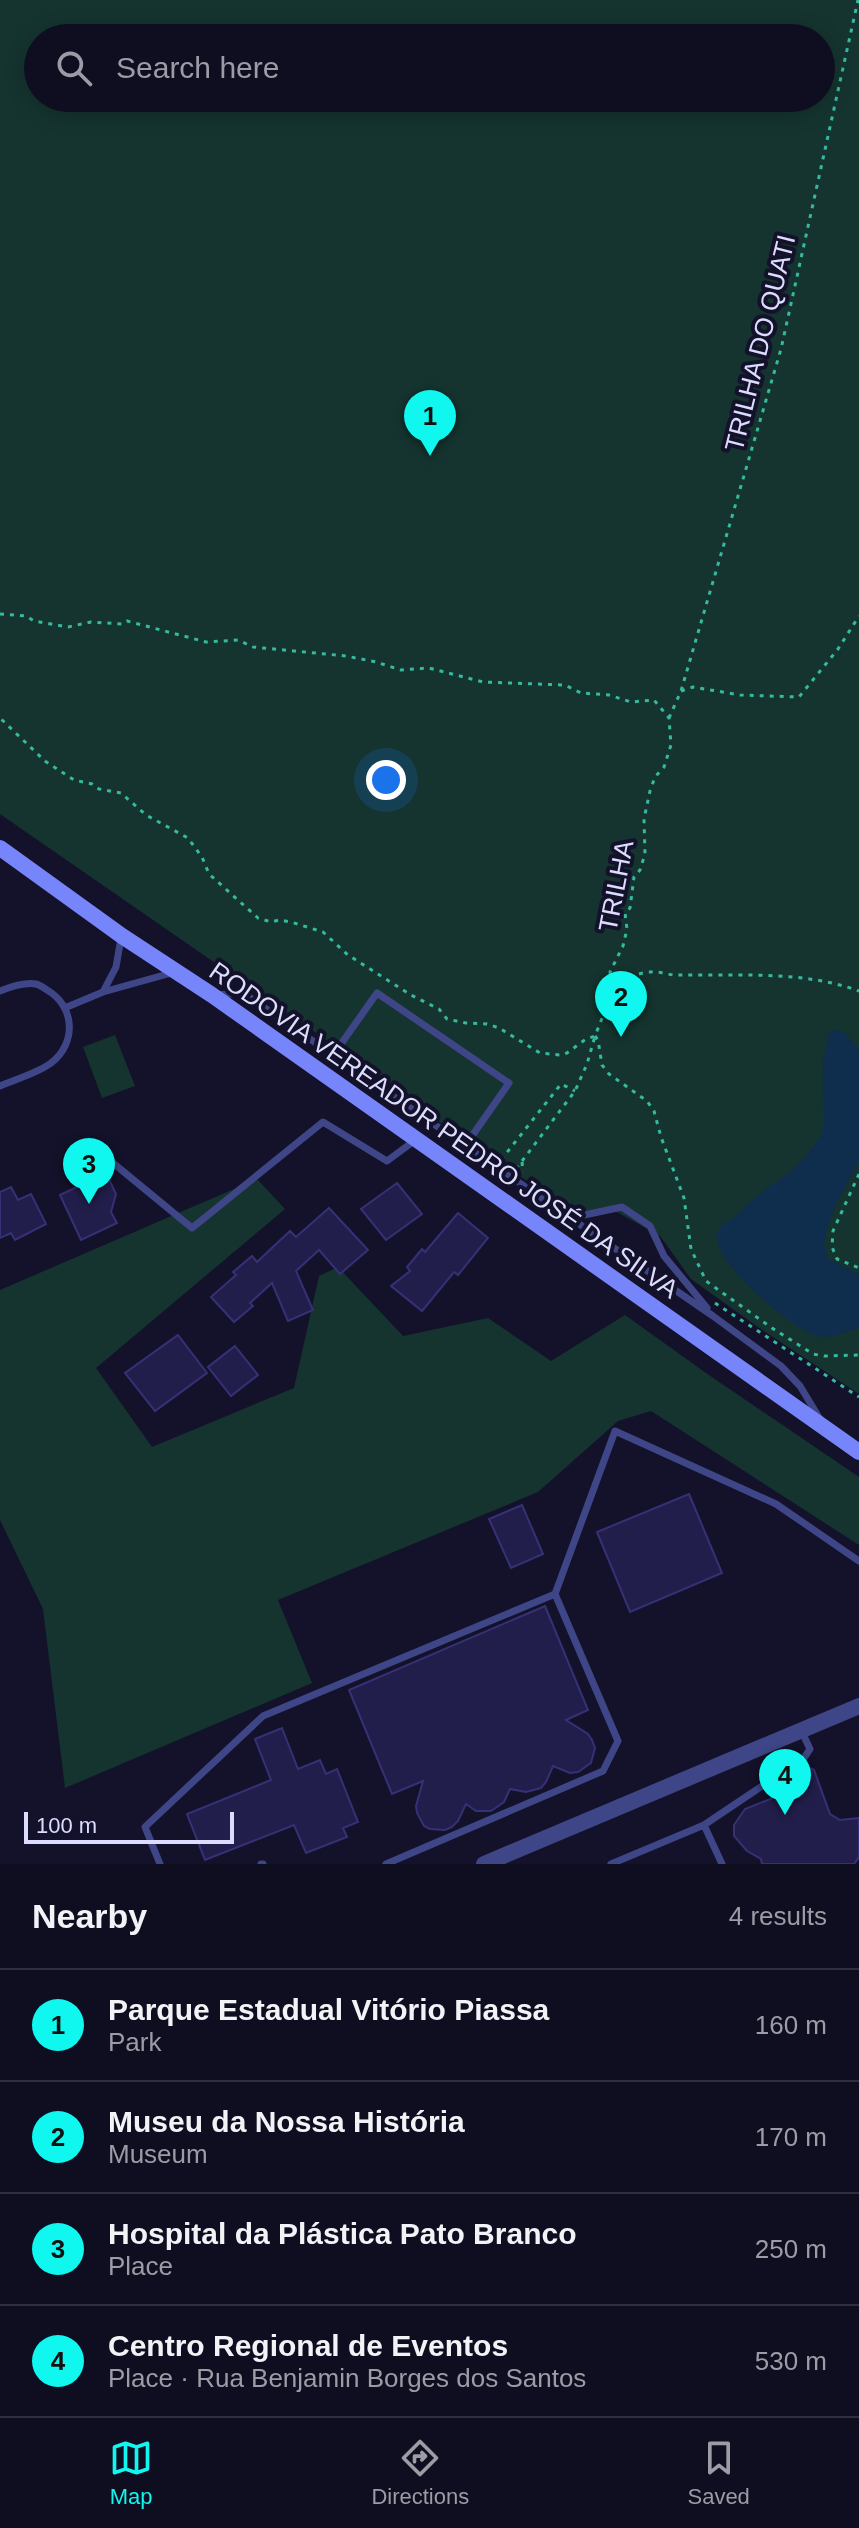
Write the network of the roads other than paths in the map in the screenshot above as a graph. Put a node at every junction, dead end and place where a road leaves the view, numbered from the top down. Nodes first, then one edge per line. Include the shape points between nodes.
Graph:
1 (0, 848) edge
2 (122, 936) junction
3 (176, 972) junction
4 (0, 991) edge
5 (103, 992) junction
6 (212, 995) junction
7 (67, 1007) junction
8 (334, 1054) junction
9 (0, 1086) edge
10 (416, 1139) junction
11 (465, 1146) junction
12 (113, 1163) dead end
13 (570, 1218) junction
14 (713, 1316) junction
15 (825, 1428) junction
16 (859, 1452) edge
17 (859, 1561) edge
18 (555, 1594) junction
19 (859, 1706) edge
20 (802, 1730) junction
21 (704, 1825) junction
22 (160, 1864) edge
23 (386, 1864) edge
24 (484, 1864) edge
25 (611, 1864) edge
26 (722, 1864) edge

1 - 2 main road, RODOVIA VEREADOR PEDRO JOSÉ DA SILVA
2 - 3 main road, RODOVIA VEREADOR PEDRO JOSÉ DA SILVA
2 - 5 lane via 116,967
3 - 5 lane
3 - 6 main road, RODOVIA VEREADOR PEDRO JOSÉ DA SILVA
4 - 7 lane via 36,984
5 - 7 lane
6 - 8 lane via 241,993
6 - 10 main road, RODOVIA VEREADOR PEDRO JOSÉ DA SILVA
7 - 9 lane via 70,1028 51,1064
8 - 11 lane
8 - 11 lane via 377,993 509,1083
10 - 12 lane via 387,1161 323,1122 192,1228
10 - 15 main road, RODOVIA VEREADOR PEDRO JOSÉ DA SILVA
11 - 13 lane
13 - 14 lane
13 - 14 lane via 622,1207 650,1226 664,1256
14 - 15 lane via 791,1376
15 - 16 main road, RODOVIA VEREADOR PEDRO JOSÉ DA SILVA
17 - 18 lane via 776,1504 615,1431
18 - 22 lane via 263,1716 145,1827
18 - 23 lane via 618,1741 603,1771
19 - 20 street
20 - 21 lane via 810,1749 804,1758
20 - 24 street
21 - 25 lane
21 - 26 lane

